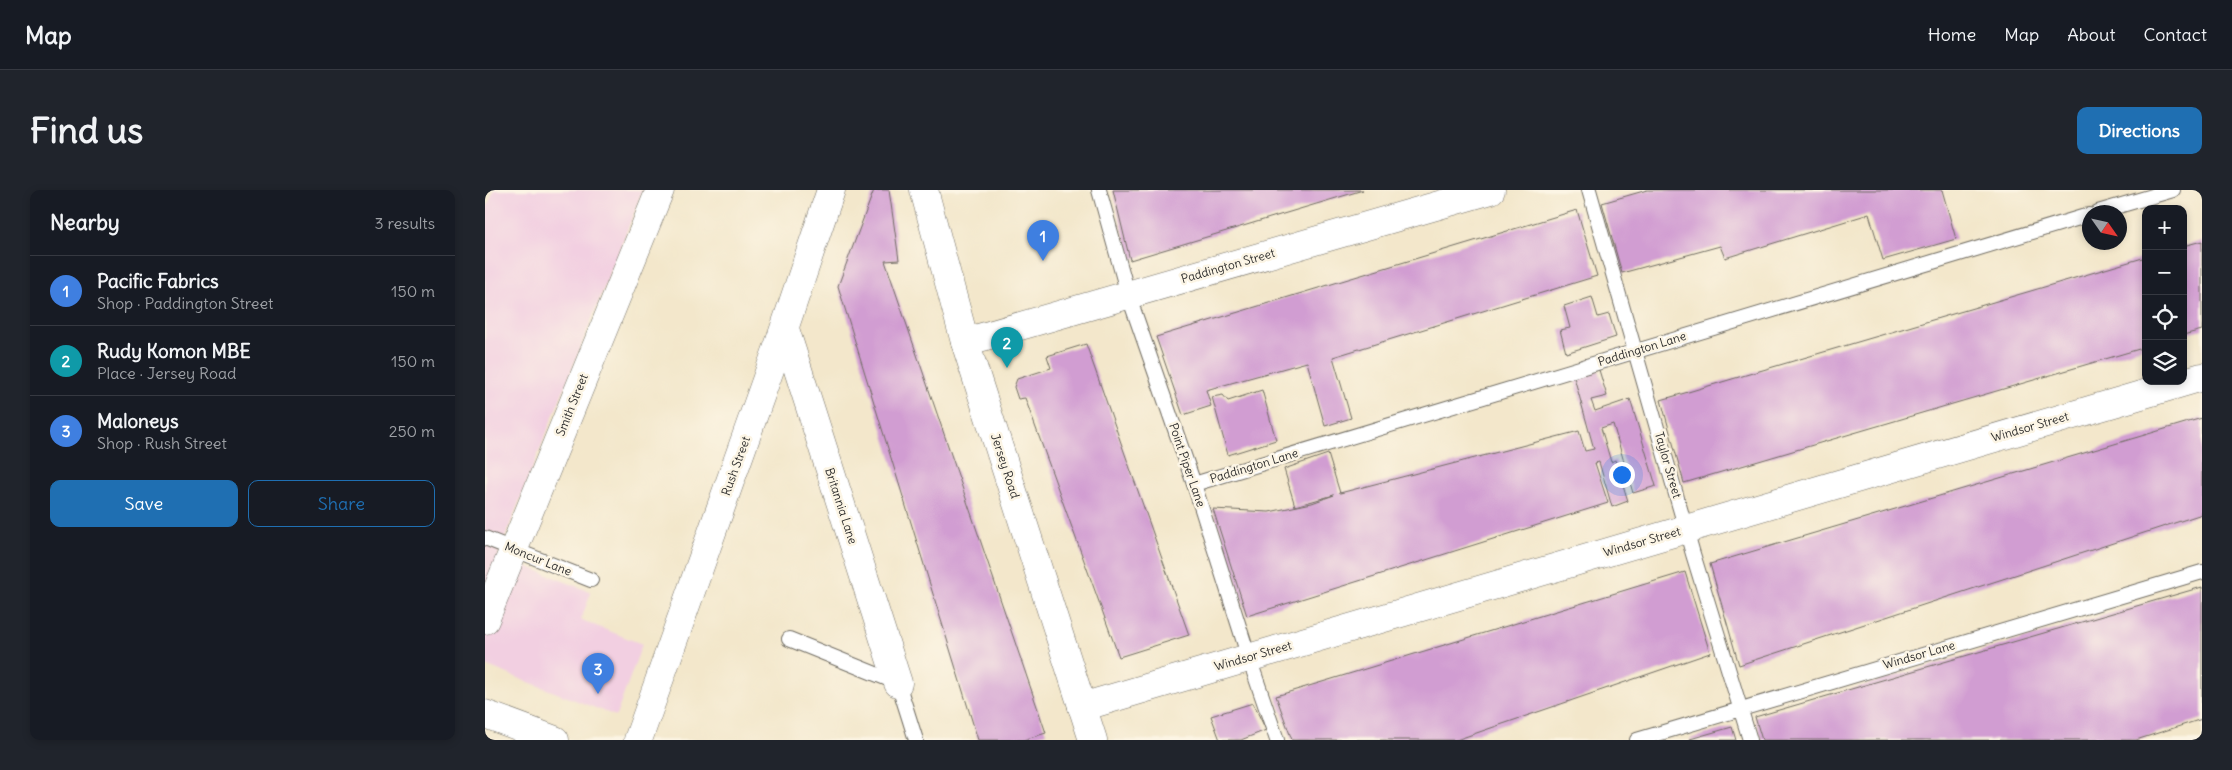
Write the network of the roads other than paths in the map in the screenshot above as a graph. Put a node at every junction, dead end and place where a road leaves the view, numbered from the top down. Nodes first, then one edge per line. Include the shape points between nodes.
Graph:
1 (660, 190) edge
2 (831, 190) edge
3 (924, 190) edge
4 (1099, 190) edge
5 (1491, 190) edge
6 (1589, 190) edge
7 (2173, 190) edge
8 (2122, 205) edge
9 (2082, 217) edge
10 (1128, 294) junction
11 (785, 328) junction
12 (965, 342) junction
13 (1636, 351) junction
14 (2202, 377) edge
15 (1195, 484) junction
16 (1686, 529) junction
17 (485, 538) edge
18 (514, 549) junction
19 (2202, 572) edge
20 (591, 580) dead end
21 (485, 620) edge
22 (789, 639) dead end
23 (1249, 658) junction
24 (897, 683) junction
25 (1082, 707) junction
26 (1739, 709) junction
27 (485, 714) edge
28 (555, 740) edge
29 (639, 740) edge
30 (916, 740) edge
31 (1093, 740) edge
32 (1277, 740) edge
33 (1637, 740) edge
34 (1749, 740) edge

1 - 18 street, Smith Street
2 - 11 street, Rush Street
3 - 12 street, Jersey Road
4 - 10 lane, Point Piper Lane
5 - 10 street, Paddington Street
6 - 13 lane, Taylor Street
7 - 8 lane
9 - 13 lane, Paddington Lane
10 - 12 street, Paddington Street
10 - 15 lane, Point Piper Lane
11 - 24 street, Britannia Lane
11 - 29 street, Rush Street
12 - 25 street, Jersey Road
13 - 15 lane, Paddington Lane
13 - 16 lane, Taylor Street
14 - 16 street, Windsor Street
15 - 23 lane, Point Piper Lane
16 - 23 street, Windsor Street
16 - 26 lane, Taylor Street
17 - 18 lane, Moncur Lane
18 - 20 lane, Moncur Lane
18 - 21 street, Smith Street
19 - 26 lane, Windsor Lane
22 - 24 lane
23 - 25 street, Windsor Street
23 - 32 lane, Point Piper Lane
24 - 30 lane, Britannia Lane
25 - 31 street, Jersey Road
26 - 33 lane, Windsor Lane
26 - 34 lane, Taylor Street
27 - 28 street

